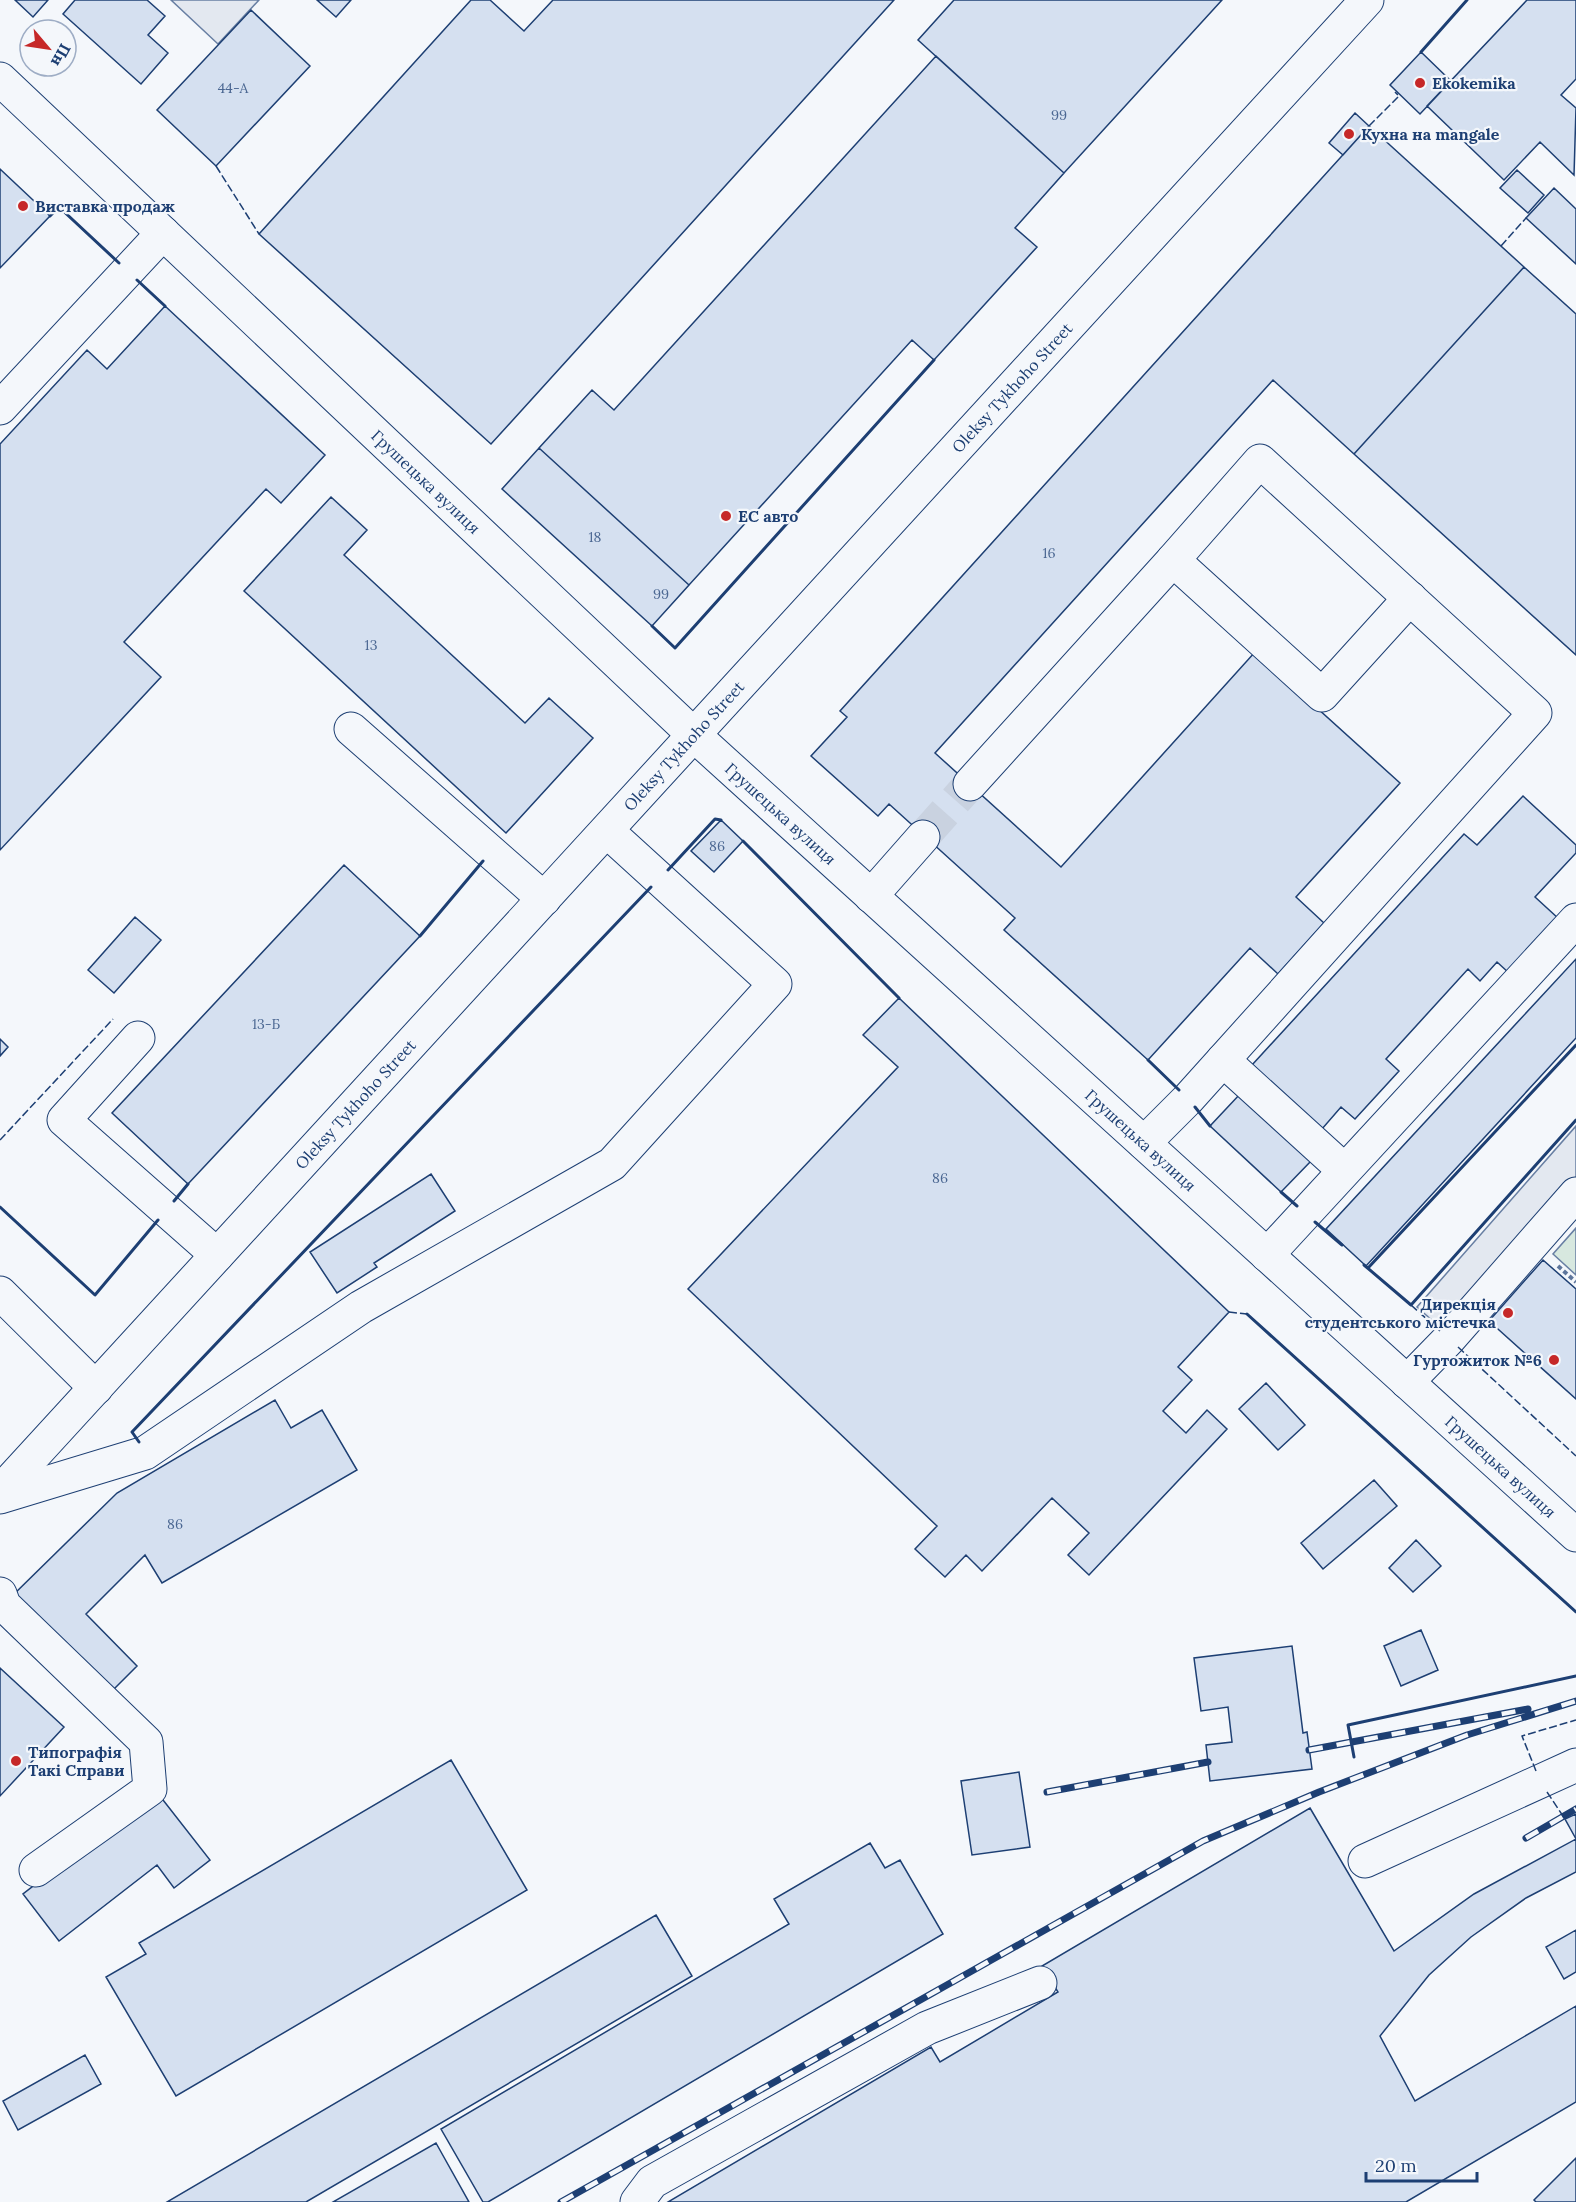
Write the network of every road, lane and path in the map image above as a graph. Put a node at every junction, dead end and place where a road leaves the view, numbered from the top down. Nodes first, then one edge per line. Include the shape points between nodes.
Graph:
1 (1367, 0) edge
2 (0, 79) edge
3 (163, 233) junction
4 (0, 408) edge
5 (1173, 560) junction
6 (1410, 598) junction
7 (351, 729) dead end
8 (695, 736) junction
9 (970, 784) tunnel mouth
10 (607, 831) junction
11 (923, 837) tunnel mouth
12 (871, 896) junction
13 (544, 899) junction
14 (1576, 920) edge
15 (138, 1038) dead end
16 (1223, 1060) junction
17 (1144, 1143) junction
18 (1344, 1170) junction
19 (1574, 1201) edge
20 (218, 1255) junction
21 (1267, 1255) junction
22 (0, 1293) edge
23 (1407, 1382) junction
24 (96, 1388) junction
25 (0, 1492) edge
26 (0, 1497) edge
27 (1576, 1535) edge
28 (0, 1594) edge
29 (1576, 1766) edge
30 (1365, 1862) dead end
31 (36, 1870) dead end
32 (1040, 1983) dead end
33 (637, 2202) edge

1 - 8 street, Oleksy Tykhoho Street
2 - 3 street, Грушецька вулиця
3 - 4 street
3 - 8 street, Грушецька вулиця
5 - 6 street via 1322,695
5 - 6 street via 1260,461
5 - 9 street
6 - 16 street via 1535,713
7 - 13 street
8 - 10 street, Oleksy Tykhoho Street
8 - 12 street, Грушецька вулиця
10 - 13 street, Oleksy Tykhoho Street
10 - 26 street via 775,984 612,1164 362,1307 145,1453
11 - 12 street
12 - 17 street, Грушецька вулиця
13 - 20 street, Oleksy Tykhoho Street
14 - 18 street
15 - 20 street via 64,1120
16 - 17 street
16 - 18 street
17 - 21 street, Грушецька вулиця
18 - 21 street
19 - 23 street
20 - 24 street, Oleksy Tykhoho Street
21 - 23 street, Грушецька вулиця
22 - 24 street
23 - 27 street, Грушецька вулиця
24 - 25 street, Oleksy Tykhoho Street
28 - 31 street via 4,1605 146,1742 150,1789
29 - 30 street
32 - 33 street via 927,2028 652,2182

